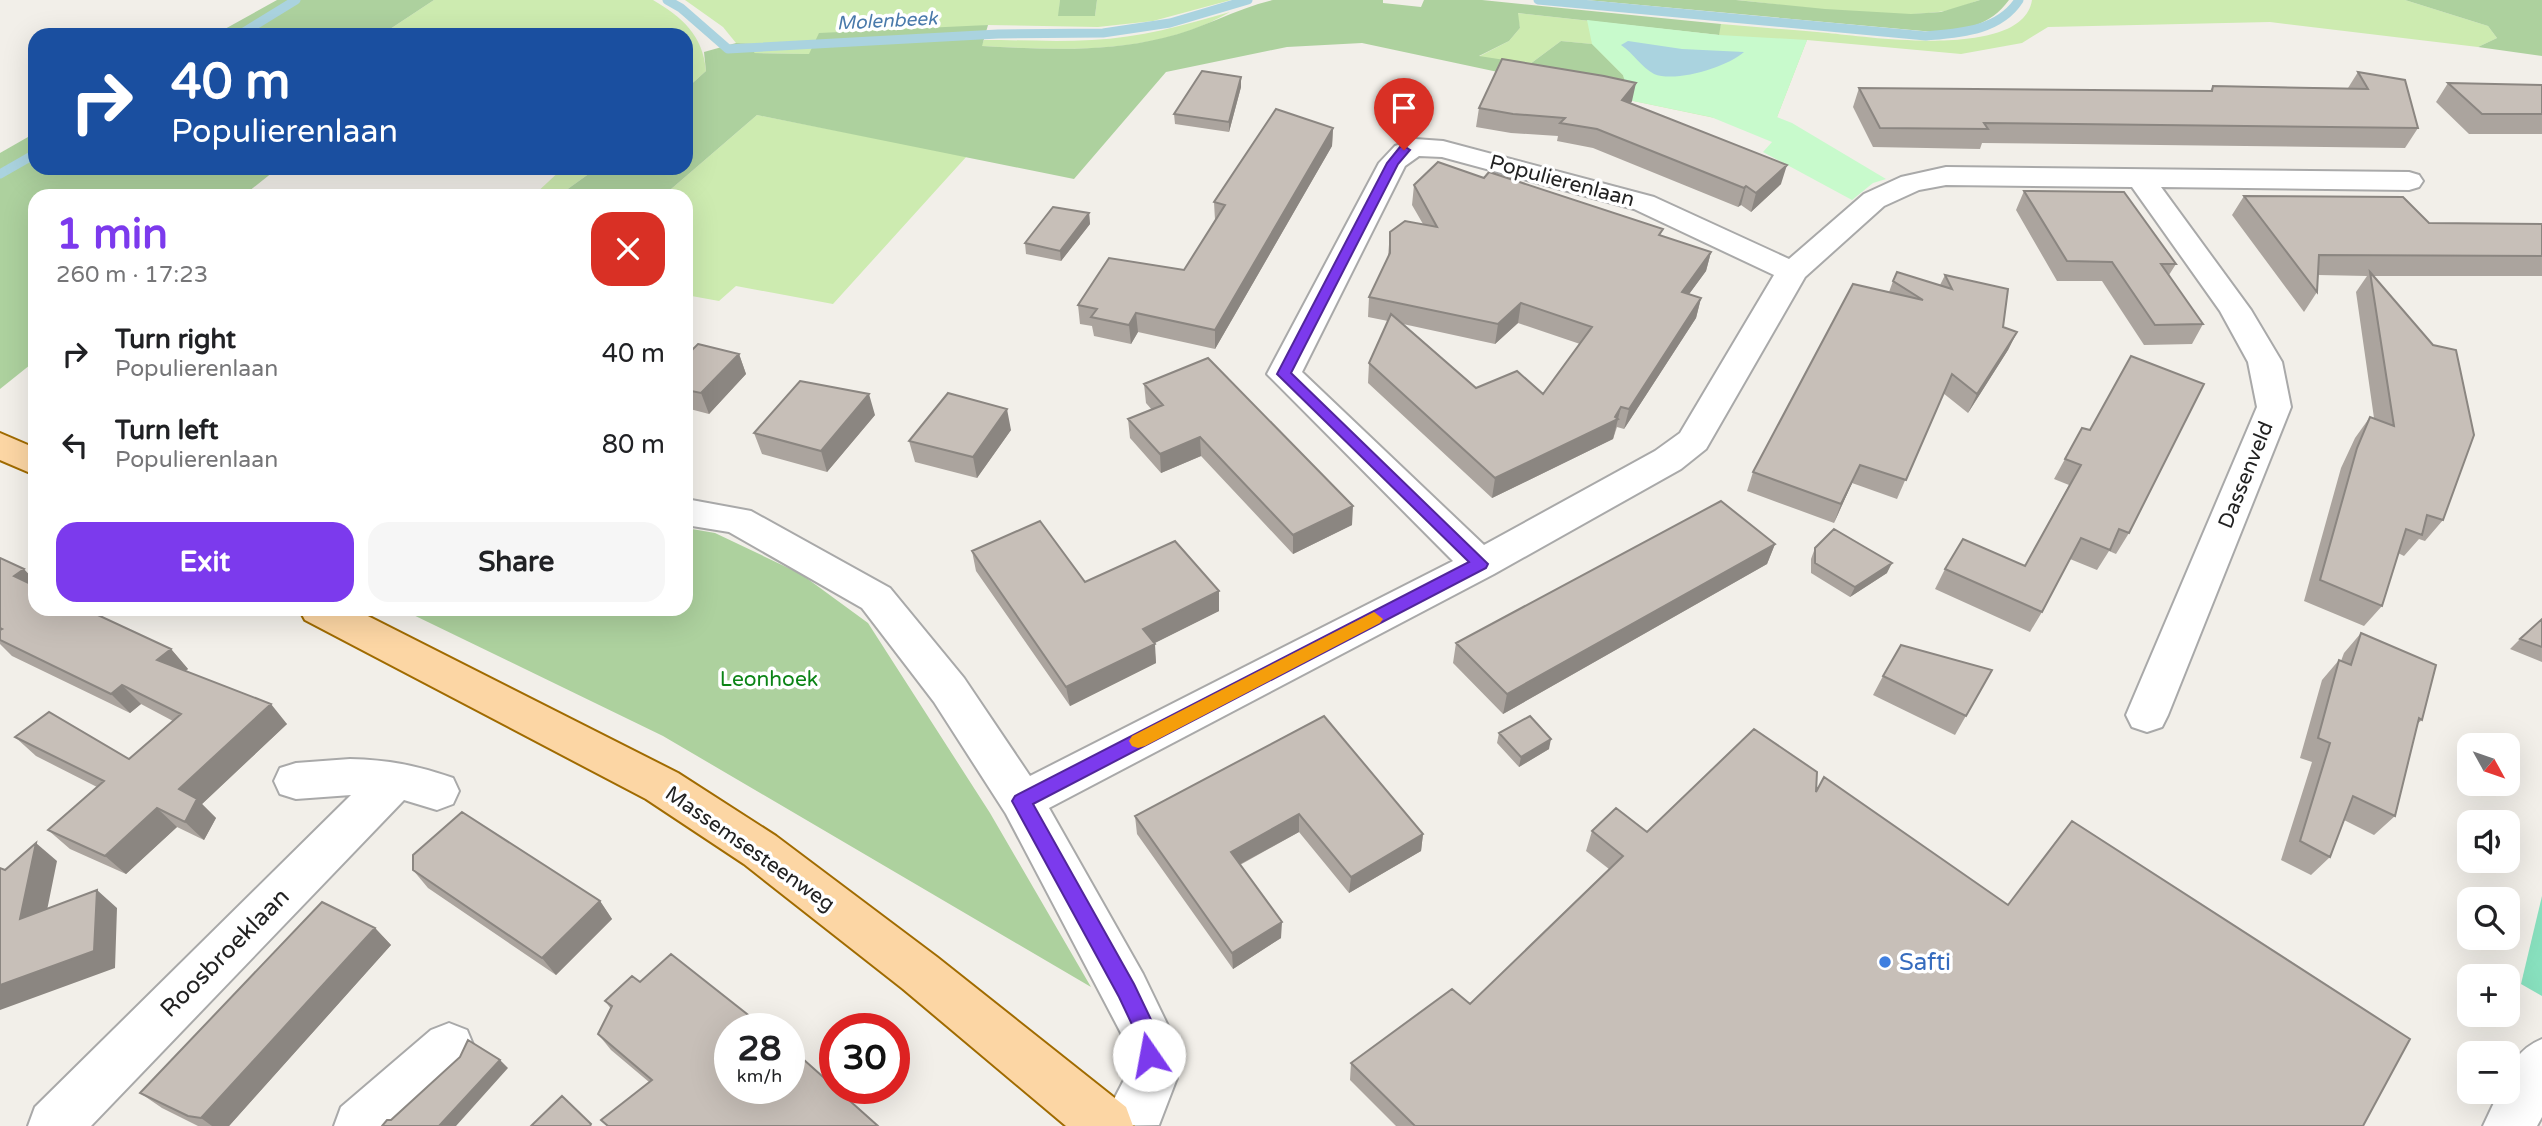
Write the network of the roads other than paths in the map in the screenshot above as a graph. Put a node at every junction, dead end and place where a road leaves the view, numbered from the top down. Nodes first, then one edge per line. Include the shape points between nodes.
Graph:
1 (2140, 178) junction
2 (2409, 181) dead end
3 (1793, 272) junction
4 (693, 513) edge
5 (1480, 564) junction
6 (333, 616) edge
7 (2147, 715) dead end
8 (296, 781) dead end
9 (1022, 801) junction
10 (449, 1047) dead end
11 (2542, 1064) edge
12 (54, 1126) edge
13 (360, 1126) edge
14 (1108, 1126) edge
15 (1126, 1126) edge
16 (2509, 1126) edge

1 - 2 street
1 - 3 street via 1946,176 1911,183 1874,200
1 - 7 street, Dassenveld via 2235,310 2265,362 2274,407
3 - 5 street via 1693,442
3 - 5 street, Populierenlaan via 1644,203 1443,149 1404,150 1393,163 1284,374
4 - 9 street via 738,520 876,598 948,690
5 - 9 street
6 - 14 main road, Massemsesteenweg via 662,786 760,850
8 - 12 street, Roosbroeklaan via 349,777 417,785
9 - 15 street via 1146,1032 1151,1079
10 - 13 street
11 - 16 street

